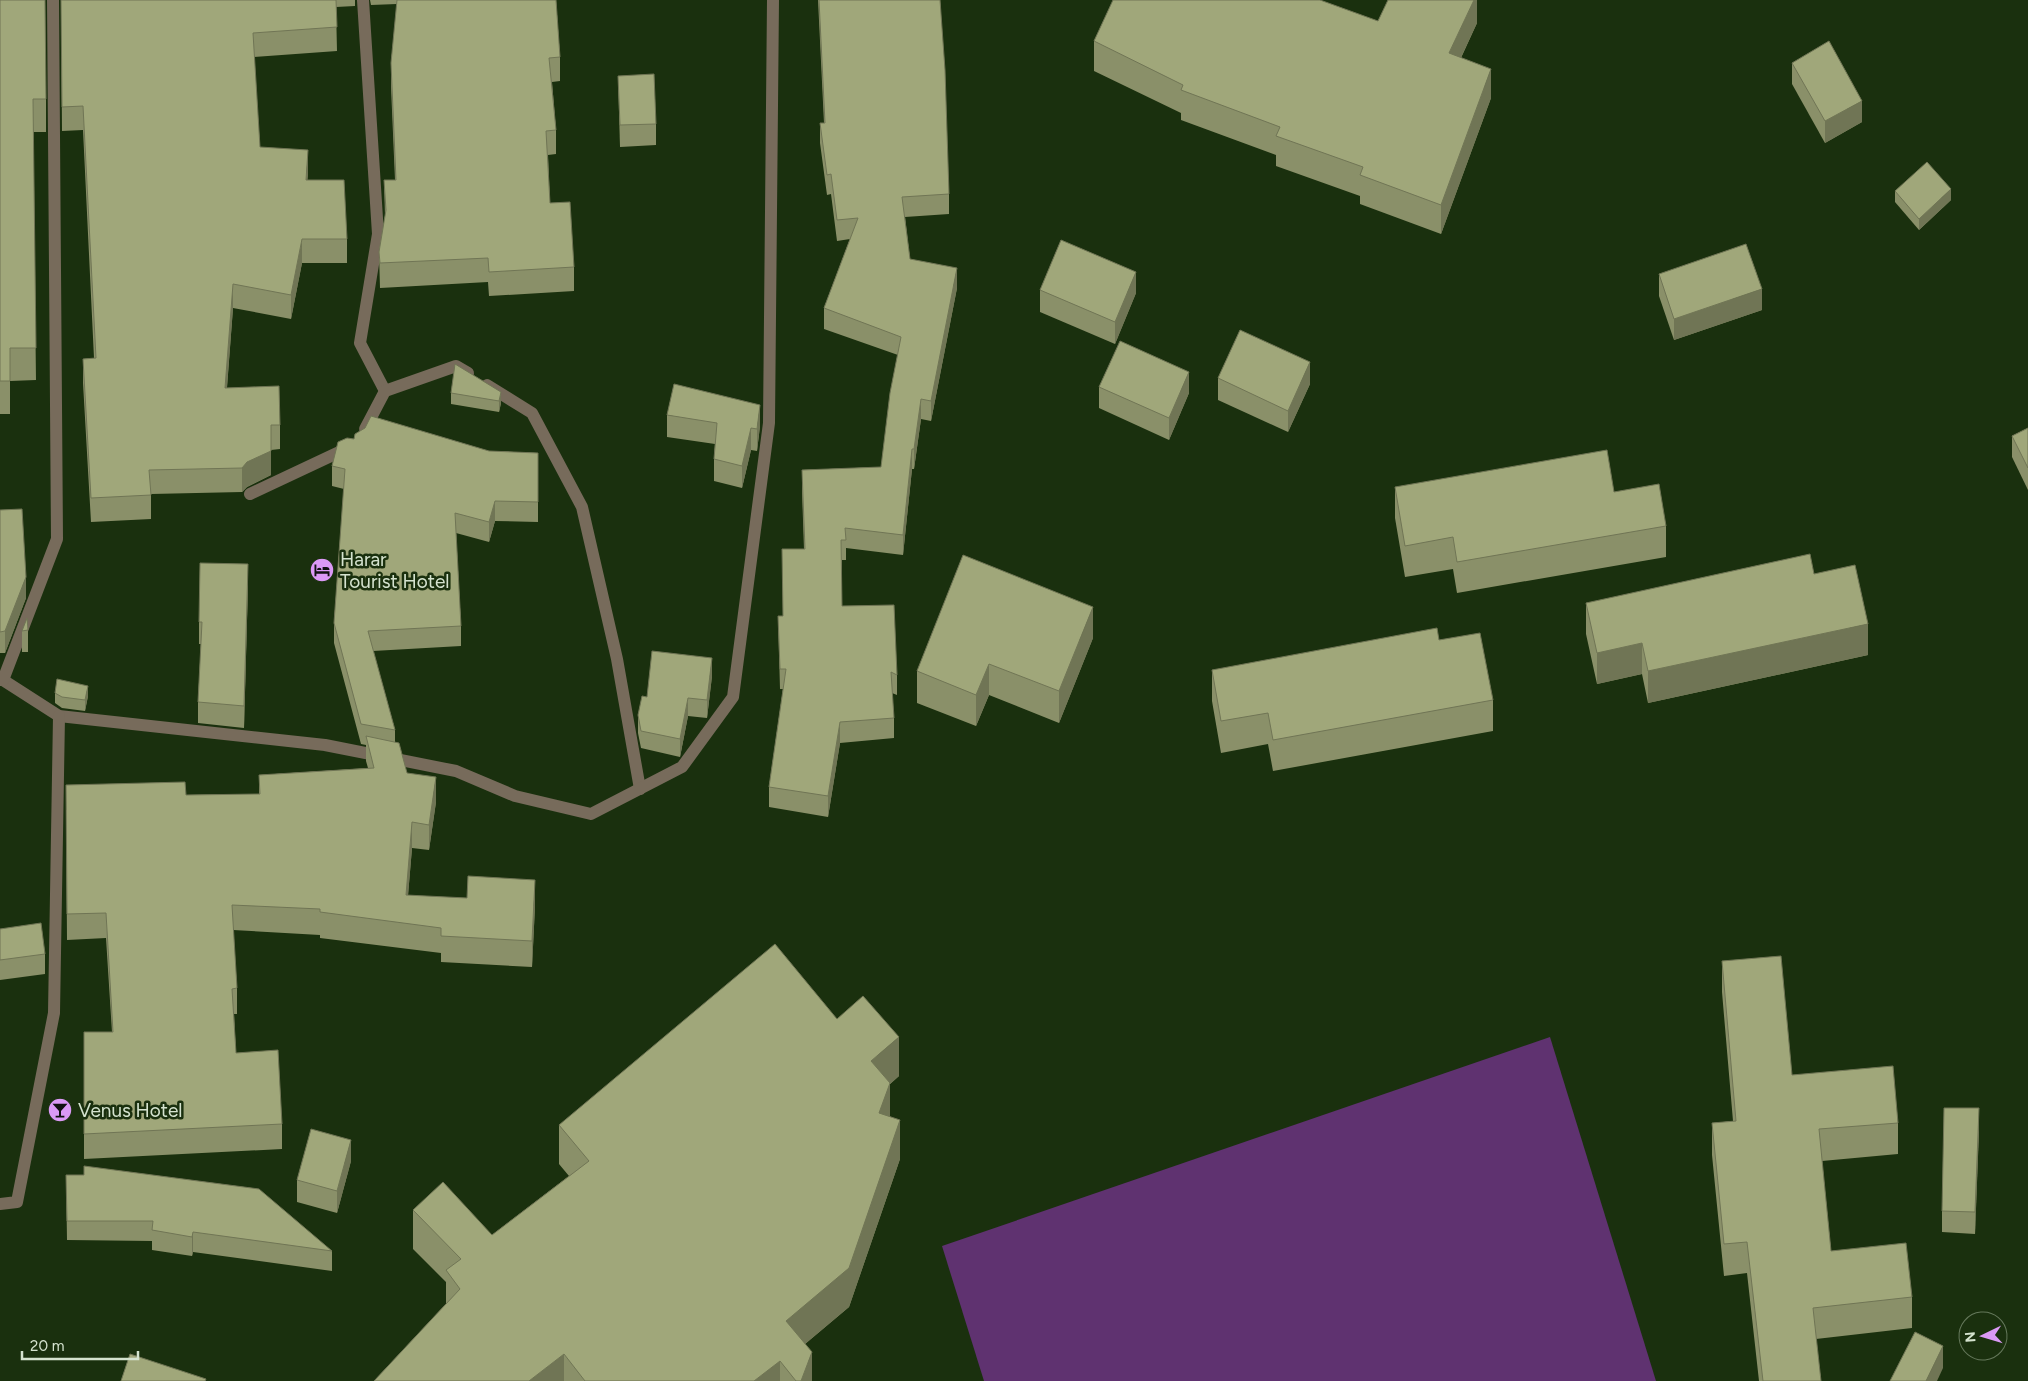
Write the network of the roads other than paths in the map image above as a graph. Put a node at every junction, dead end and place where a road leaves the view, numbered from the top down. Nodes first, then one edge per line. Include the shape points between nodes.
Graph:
1 (53, 0) edge
2 (363, 0) edge
3 (773, 0) edge
4 (385, 391) junction
5 (250, 494) dead end
6 (1, 680) edge
7 (59, 716) junction
8 (640, 789) junction
9 (0, 1204) edge

1 - 6 street via 57,538
2 - 4 street via 378,234 360,343
3 - 8 street via 769,423 733,697 682,767
4 - 5 street via 358,444
4 - 8 street via 456,366 532,412 582,507 617,658
6 - 7 street
7 - 8 street via 325,745 456,771 515,796 591,814
7 - 9 street via 54,1013 17,1202

